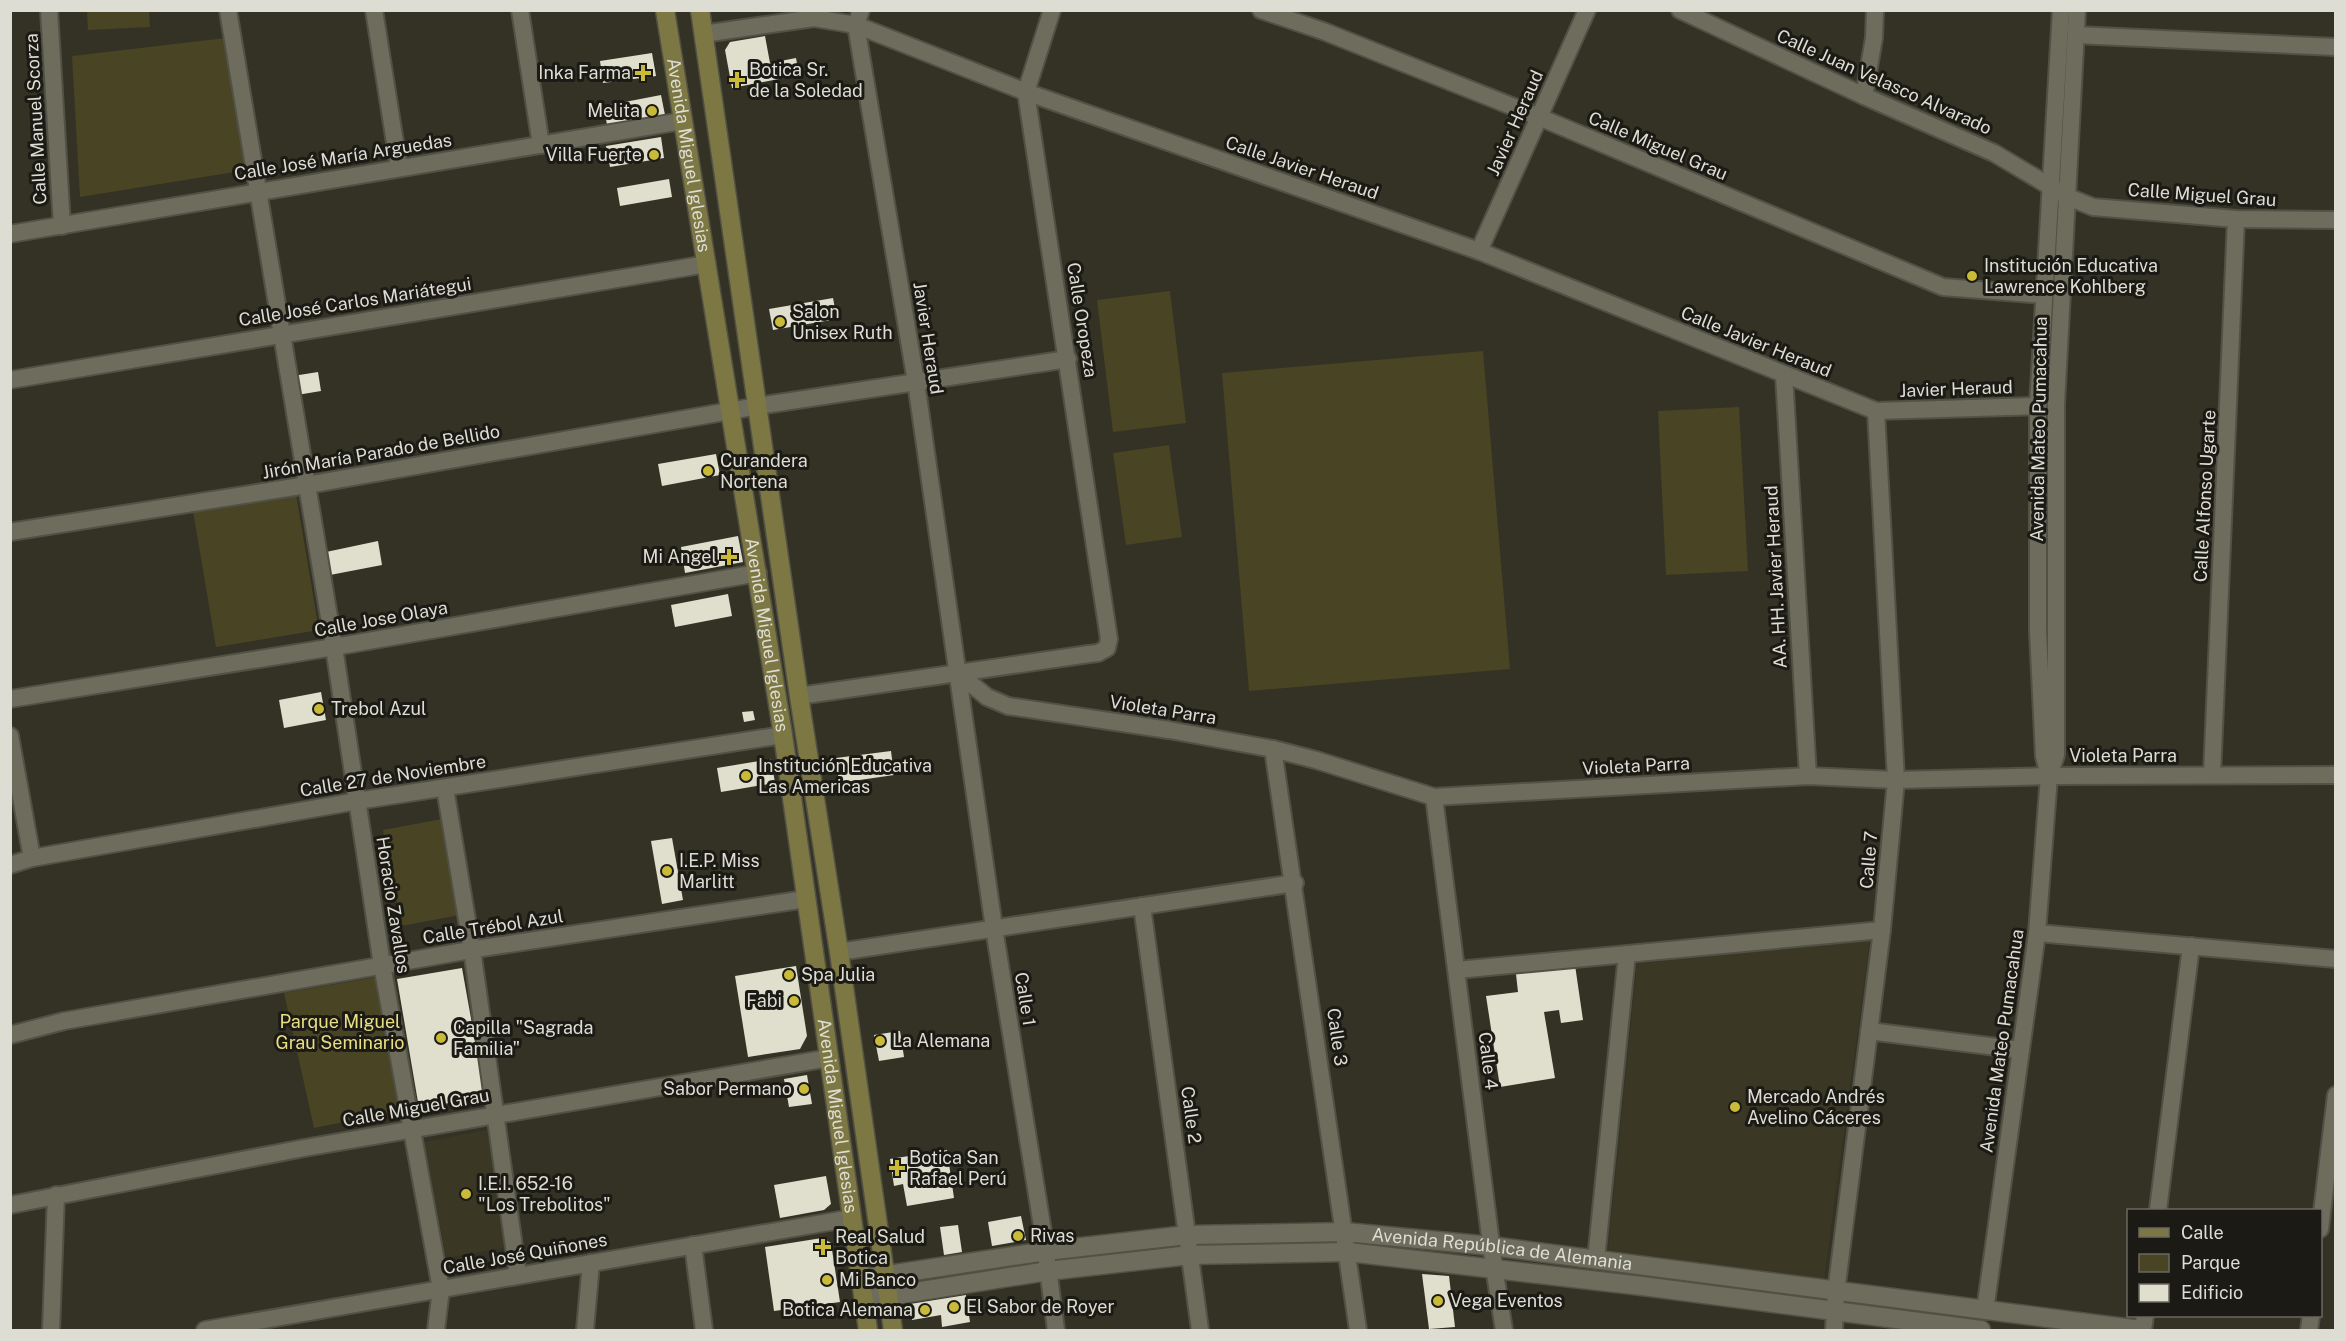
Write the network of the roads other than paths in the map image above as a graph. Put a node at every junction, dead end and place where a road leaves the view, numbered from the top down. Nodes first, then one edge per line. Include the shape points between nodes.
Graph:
1 (49, 10) edge
2 (228, 10) edge
3 (374, 10) edge
4 (520, 10) edge
5 (665, 10) edge
6 (700, 10) edge
7 (1053, 10) edge
8 (1262, 10) edge
9 (1587, 10) edge
10 (1680, 10) edge
11 (1875, 10) edge
12 (2061, 10) edge
13 (2077, 10) edge
14 (859, 18) edge
15 (703, 34) junction
16 (2083, 35) junction
17 (2336, 47) edge
18 (1026, 92) junction
19 (1864, 96) junction
20 (1539, 117) junction
21 (682, 121) junction
22 (541, 145) junction
23 (399, 168) junction
24 (2051, 186) junction
25 (258, 191) junction
26 (2068, 197) junction
27 (2236, 219) junction
28 (2336, 220) edge
29 (62, 226) junction
30 (10, 234) edge
31 (1479, 251) junction
32 (707, 264) junction
33 (2044, 295) junction
34 (281, 333) junction
35 (1068, 359) junction
36 (1784, 375) junction
37 (10, 380) edge
38 (916, 382) junction
39 (758, 406) junction
40 (2038, 406) junction
41 (730, 411) junction
42 (1876, 411) junction
43 (307, 485) junction
44 (10, 532) edge
45 (758, 573) junction
46 (333, 647) junction
47 (959, 674) junction
48 (800, 696) junction
49 (10, 699) edge
50 (783, 735) junction
51 (10, 736) edge
52 (1274, 749) junction
53 (2336, 775) edge
54 (1808, 776) junction
55 (2049, 776) junction
56 (2212, 776) junction
57 (1896, 780) junction
58 (445, 788) junction
59 (1434, 797) junction
60 (357, 801) junction
61 (32, 858) junction
62 (10, 865) edge
63 (1295, 884) junction
64 (806, 899) junction
65 (1142, 906) junction
66 (994, 928) junction
67 (1882, 930) junction
68 (2037, 933) junction
69 (2191, 946) junction
70 (472, 950) junction
71 (839, 952) junction
72 (1627, 954) junction
73 (2336, 959) edge
74 (382, 965) junction
75 (1457, 970) junction
76 (1869, 1030) junction
77 (10, 1035) edge
78 (2021, 1050) junction
79 (829, 1058) junction
80 (2336, 1095) edge
81 (495, 1114) junction
82 (411, 1129) junction
83 (56, 1195) junction
84 (10, 1205) edge
85 (2158, 1209) edge
86 (2322, 1212) edge
87 (852, 1218) junction
88 (1345, 1232) junction
89 (1187, 1235) junction
90 (693, 1245) junction
91 (1491, 1246) junction
92 (1046, 1251) junction
93 (1348, 1252) junction
94 (1190, 1255) junction
95 (1596, 1260) junction
96 (591, 1263) junction
97 (1494, 1268) junction
98 (1048, 1271) junction
99 (518, 1275) junction
100 (884, 1275) junction
101 (861, 1279) junction
102 (441, 1289) junction
103 (1836, 1292) junction
104 (887, 1296) junction
105 (864, 1300) junction
106 (1834, 1311) junction
107 (1985, 1311) junction
108 (277, 1323) edge
109 (51, 1330) edge
110 (205, 1330) edge
111 (436, 1330) edge
112 (585, 1330) edge
113 (704, 1330) edge
114 (868, 1330) edge
115 (893, 1330) edge
116 (1056, 1330) edge
117 (1200, 1330) edge
118 (1358, 1330) edge
119 (1504, 1330) edge
120 (1834, 1330) edge
121 (1981, 1330) edge
122 (2142, 1330) edge

1 - 29 street, Calle Manuel Scorza
2 - 25 street, Horacio Zavallos
3 - 23 street
4 - 22 street
5 - 21 main road, Avenida Miguel Iglesias
6 - 15 main road, Avenida Miguel Iglesias
7 - 18 street, Calle Oropeza
8 - 20 street, Calle Miguel Grau
9 - 20 street, Javier Heraud
10 - 19 street, Calle Juan Velasco Alvarado
11 - 19 street
12 - 24 street, Avenida Mateo Pumacahua
13 - 16 street, Avenida Mateo Pumacahua
14 - 15 street, Calle Javier Heraud via 814,18
14 - 18 street, Calle Javier Heraud
14 - 38 street, Javier Heraud
15 - 39 main road, Avenida Miguel Iglesias
16 - 17 street
16 - 26 street, Avenida Mateo Pumacahua
18 - 31 street, Calle Javier Heraud
18 - 35 street, Calle Oropeza
19 - 24 street, Calle Juan Velasco Alvarado via 1994,153
20 - 31 street, Javier Heraud
20 - 33 street, Calle Miguel Grau via 1943,287
21 - 22 street, Calle José María Arguedas
21 - 32 main road, Avenida Miguel Iglesias
22 - 23 street, Calle José María Arguedas
23 - 25 street, Calle José María Arguedas
24 - 26 street, Calle Juan Velasco Alvarado
24 - 33 street, Avenida Mateo Pumacahua
25 - 29 street, Calle José María Arguedas
25 - 34 street, Horacio Zavallos
26 - 27 street, Calle Miguel Grau via 2093,207
26 - 55 street, Avenida Mateo Pumacahua via 2056,404 2056,755
27 - 28 street, Calle Miguel Grau
27 - 56 street, Calle Alfonso Ugarte
29 - 30 street, Calle José María Arguedas
31 - 36 street, Calle Javier Heraud
32 - 34 street, Calle José Carlos Mariátegui
32 - 41 main road, Avenida Miguel Iglesias
33 - 40 street, Avenida Mateo Pumacahua
34 - 37 street, Calle José Carlos Mariátegui
34 - 43 street, Horacio Zavallos
35 - 38 street, Jirón María Parado de Bellido
35 - 47 street, Calle Oropeza via 1109,639 1107,648 1098,653
36 - 42 street, Calle Javier Heraud
36 - 54 street, AA. HH. Javier Heraud
38 - 39 street, Jirón María Parado de Bellido
38 - 47 street, Javier Heraud
39 - 41 street, Jirón María Parado de Bellido
39 - 48 main road, Avenida Miguel Iglesias
40 - 42 street, Javier Heraud
40 - 55 street, Avenida Mateo Pumacahua via 2038,631 2044,756
41 - 43 street, Jirón María Parado de Bellido
41 - 45 main road, Avenida Miguel Iglesias
42 - 57 street, Calle 7
43 - 44 street, Jirón María Parado de Bellido
43 - 46 street, Horacio Zavallos
45 - 46 street, Calle Jose Olaya
45 - 50 main road, Avenida Miguel Iglesias
46 - 49 street, Calle Jose Olaya
46 - 60 street, Horacio Zavallos
47 - 48 street
47 - 52 street, Violeta Parra via 987,697 1008,706
47 - 66 street, Calle 1
48 - 71 main road, Avenida Miguel Iglesias
50 - 58 street, Calle 27 de Noviembre
50 - 64 main road, Avenida Miguel Iglesias
51 - 61 street
52 - 59 street, Violeta Parra
52 - 63 street, Calle 3
53 - 56 street, Violeta Parra
54 - 57 street, Violeta Parra
54 - 59 street, Violeta Parra
55 - 56 street, Violeta Parra
55 - 57 street, Violeta Parra
55 - 68 street, Avenida Mateo Pumacahua
57 - 67 street, Calle 7
58 - 60 street, Calle 27 de Noviembre
58 - 70 street
59 - 75 street, Calle 4
60 - 61 street, Calle 27 de Noviembre
60 - 74 street, Horacio Zavallos
61 - 62 street, Calle 27 de Noviembre
63 - 65 street
63 - 88 street, Calle 3
64 - 70 street, Calle Trébol Azul
64 - 79 main road, Avenida Miguel Iglesias
65 - 66 street
65 - 89 street, Calle 2
66 - 71 street
66 - 92 street, Calle 1
67 - 72 street
67 - 76 street, Calle 7
68 - 69 street
68 - 78 street, Avenida Mateo Pumacahua
69 - 73 street
69 - 85 street
70 - 74 street, Calle Trébol Azul
70 - 81 street
71 - 100 main road, Avenida Miguel Iglesias
72 - 75 street
72 - 95 street
74 - 77 street, Calle Trébol Azul via 63,1021
74 - 82 street, Horacio Zavallos
75 - 91 street, Calle 4
76 - 78 street
76 - 103 street, Calle 7
78 - 107 street, Avenida Mateo Pumacahua
79 - 81 street, Calle Miguel Grau
79 - 87 main road, Avenida Miguel Iglesias
80 - 86 street
81 - 82 street, Calle Miguel Grau
81 - 99 street
82 - 83 street, Calle Miguel Grau
82 - 102 street, Horacio Zavallos
83 - 84 street, Calle Miguel Grau
83 - 109 street
87 - 90 street, Calle José Quiñones
87 - 101 main road, Avenida Miguel Iglesias
88 - 89 street, Avenida República de Alemania
88 - 91 street, Avenida República de Alemania
88 - 93 street, Calle 3
89 - 92 street, Avenida República de Alemania
89 - 94 street, Calle 2
90 - 96 street, Calle José Quiñones
90 - 113 street
91 - 95 street, Avenida República de Alemania
91 - 97 street, Calle 4
92 - 98 street, Calle 1
92 - 100 street, Avenida República de Alemania
93 - 94 street, Avenida República de Alemania
93 - 97 street, Avenida República de Alemania
93 - 118 street, Calle 3
94 - 98 street, Avenida República de Alemania
94 - 117 street, Calle 2
95 - 103 street, Avenida República de Alemania
96 - 99 street, Calle José Quiñones
96 - 112 street
97 - 106 street, Avenida República de Alemania
97 - 119 street, Calle 4
98 - 104 street, Avenida República de Alemania
98 - 116 street, Calle 1
99 - 102 street, Calle José Quiñones
100 - 101 street, Avenida República de Alemania
100 - 104 main road, Avenida Miguel Iglesias
101 - 105 main road, Avenida Miguel Iglesias
102 - 108 street, Calle José Quiñones
102 - 111 street, Horacio Zavallos
103 - 106 street, Calle 7
103 - 107 street, Avenida República de Alemania
104 - 105 street, Avenida República de Alemania
104 - 115 main road, Avenida Miguel Iglesias
105 - 114 main road, Avenida Miguel Iglesias
106 - 120 street, Calle 7
106 - 121 street, Avenida República de Alemania
107 - 122 street, Avenida República de Alemania
108 - 110 street, Calle José Quiñones

